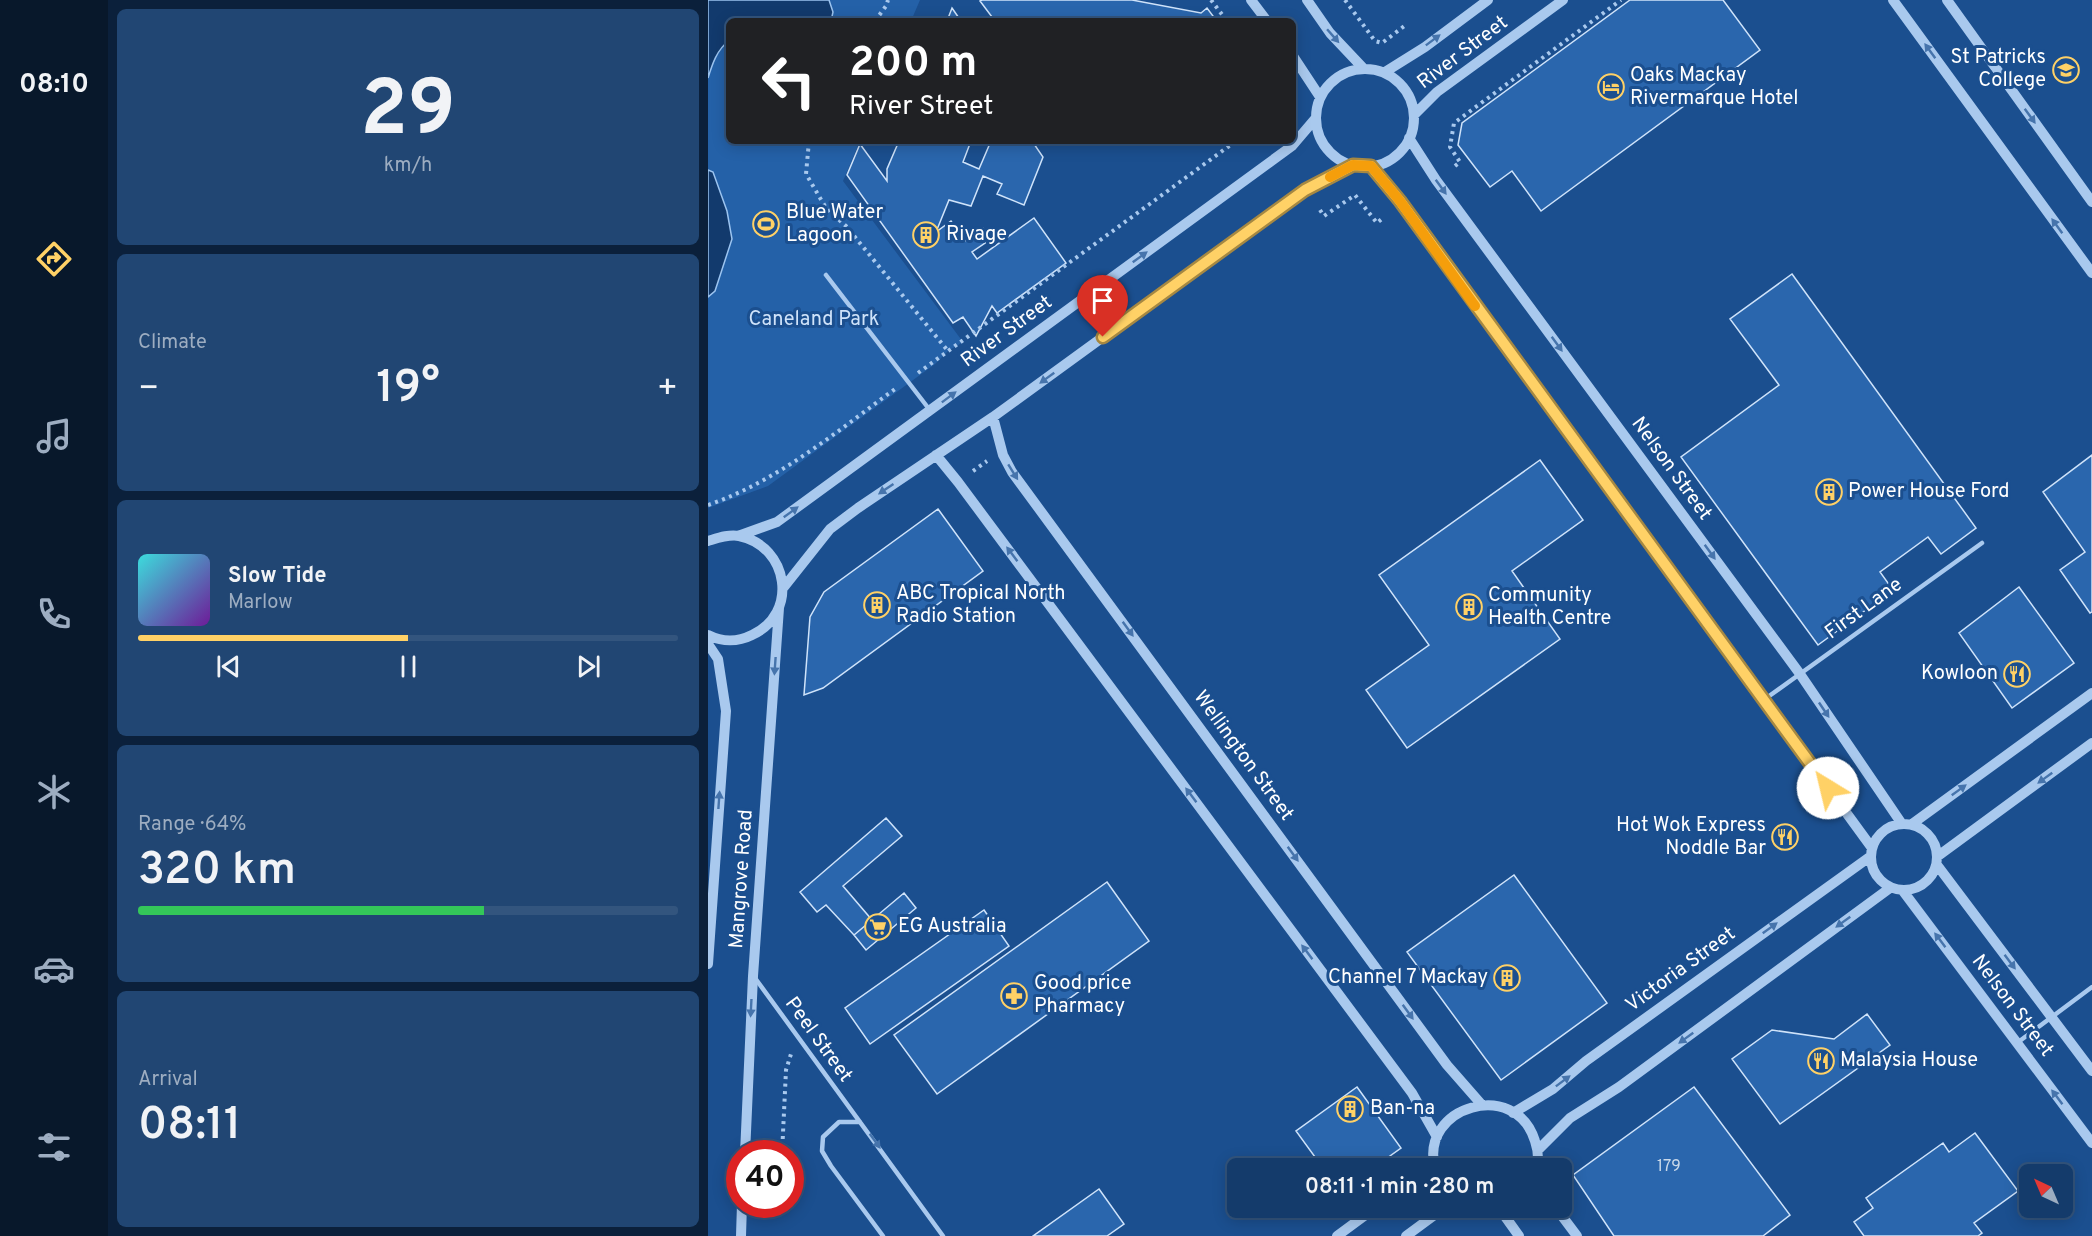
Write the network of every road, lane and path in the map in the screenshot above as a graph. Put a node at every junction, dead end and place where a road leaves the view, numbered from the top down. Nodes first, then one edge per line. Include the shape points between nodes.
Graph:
1 (888, 0) edge
2 (1211, 0) edge
3 (1251, 0) edge
4 (1307, 0) edge
5 (1345, 0) edge
6 (1488, 0) edge
7 (1563, 0) edge
8 (1622, 0) edge
9 (1893, 0) edge
10 (1947, 0) edge
11 (877, 18) edge
12 (1225, 18) edge
13 (1265, 18) edge
14 (1407, 24) dead end
15 (1296, 61) edge
16 (1364, 69) junction
17 (1384, 72) junction
18 (1320, 97) junction
19 (1414, 115) junction
20 (1316, 119) junction
21 (1409, 138) junction
22 (1296, 142) edge
23 (809, 144) edge
24 (1232, 144) edge
25 (1294, 144) edge
26 (1353, 165) junction
27 (1371, 166) junction
28 (1455, 166) dead end
29 (2092, 202) edge
30 (1320, 210) dead end
31 (1383, 218) dead end
32 (2092, 273) edge
33 (826, 275) dead end
34 (948, 351) junction
35 (907, 380) junction
36 (931, 411) junction
37 (993, 417) junction
38 (936, 455) junction
39 (988, 460) dead end
40 (973, 471) dead end
41 (708, 505) edge
42 (738, 536) junction
43 (708, 541) edge
44 (1982, 543) dead end
45 (784, 587) junction
46 (779, 608) junction
47 (708, 635) edge
48 (708, 644) edge
49 (1800, 674) junction
50 (2092, 693) edge
51 (1763, 700) junction
52 (2092, 743) edge
53 (1907, 824) junction
54 (1871, 852) junction
55 (1937, 860) junction
56 (1890, 888) junction
57 (1903, 891) junction
58 (708, 964) edge
59 (753, 976) junction
60 (2092, 987) edge
61 (2052, 1017) junction
62 (2017, 1043) junction
63 (801, 1044) junction
64 (2092, 1071) edge
65 (1482, 1105) junction
66 (1513, 1113) junction
67 (860, 1122) junction
68 (1437, 1137) junction
69 (746, 1140) edge
70 (783, 1140) edge
71 (2092, 1143) edge
72 (1538, 1150) junction
73 (1433, 1158) edge
74 (1538, 1158) edge
75 (742, 1218) edge
76 (1361, 1218) edge
77 (1430, 1218) edge
78 (1507, 1218) edge
79 (1564, 1218) edge
80 (741, 1236) edge
81 (883, 1236) edge
82 (943, 1236) edge
83 (1337, 1236) edge
84 (1406, 1236) edge
85 (1519, 1236) edge
86 (1577, 1236) edge

1 - 11 path
2 - 12 path
3 - 13 street
4 -> 16 street via 1330,33
5 - 14 path via 1375,41 1382,43
17 -> 6 street, River Street
7 - 19 street, River Street via 1437,92
8 - 28 path via 1454,123 1450,147 1460,162
32 -> 9 street
10 -> 29 street
15 - 18 street
16 - 17 street
16 - 18 street via 1338,76
17 - 19 street via 1405,89
18 - 20 street
19 - 21 street
22 -> 20 street, River Street
20 - 26 street via 1326,148
21 - 27 street via 1394,157
21 -> 49 street, Nelson Street
23 - 34 path via 806,174 826,208 846,226
24 - 34 path
36 -> 25 street, River Street
26 - 27 street
26 -> 37 street via 1305,190
27 - 51 street
30 - 31 path via 1324,216 1355,195 1377,223
33 - 35 lane
34 - 35 path
35 - 36 lane
35 - 41 path via 782,471
42 -> 36 street, River Street via 777,522
37 - 38 street
37 -> 65 street, Wellington Street via 1012,472 1447,1065
38 -> 45 street via 830,529
68 -> 38 street via 1412,1093
39 - 40 path
42 - 43 street, River Street
42 - 45 street via 765,548 775,559
44 - 49 lane, First Lane
45 - 46 street, Mangrove Road
46 - 47 street via 759,632 745,639 729,641
46 -> 59 street, Mangrove Road
58 -> 48 street, Mangrove Road via 726,711 718,658
49 - 51 lane, First Lane
49 -> 53 street, Nelson Street
53 -> 50 street
51 - 54 street
52 -> 55 street
53 - 54 street via 1883,831
53 - 55 street via 1930,835 1936,845
54 - 56 street via 1875,874
66 -> 54 street, Victoria Street via 1553,1089
55 - 57 street via 1925,884
55 -> 61 street, Nelson Street
56 - 57 street
56 -> 72 street via 1637,1074 1570,1118
62 -> 57 street, Nelson Street
59 - 63 lane, Peel Street
59 -> 69 street, Mangrove Road
60 - 61 lane
61 - 62 lane
61 - 64 street, Nelson Street
71 -> 62 street, Nelson Street
63 - 67 lane, Peel Street
63 - 70 path via 791,1054 786,1070
65 - 66 street
65 - 68 street via 1455,1115
66 - 72 street via 1529,1129
67 - 81 lane via 839,1122 823,1137 822,1151
67 -> 82 lane, Peel Street
68 - 73 street
72 - 74 street
75 - 80 street
76 - 83 street
77 - 84 street
78 - 85 street
79 - 86 street

